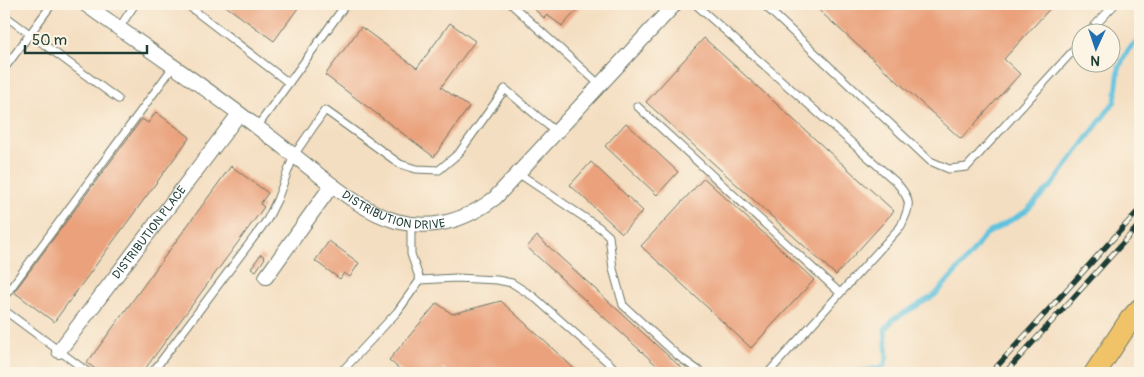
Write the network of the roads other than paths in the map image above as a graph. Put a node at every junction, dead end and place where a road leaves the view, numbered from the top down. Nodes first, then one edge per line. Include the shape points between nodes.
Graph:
1 (52, 4) edge
2 (85, 4) edge
3 (135, 4) edge
4 (186, 4) edge
5 (346, 4) edge
6 (511, 4) edge
7 (675, 4) edge
8 (695, 4) edge
9 (763, 4) edge
10 (1115, 4) edge
11 (4, 15) edge
12 (1098, 22) edge
13 (119, 28) junction
14 (30, 34) junction
15 (1072, 52) edge
16 (173, 67) junction
17 (4, 69) edge
18 (289, 83) junction
19 (600, 85) junction
20 (118, 98) dead end
21 (637, 106) dead end
22 (239, 114) junction
23 (257, 127) junction
24 (556, 132) junction
25 (294, 155) junction
26 (518, 173) junction
27 (332, 185) junction
28 (411, 224) junction
29 (266, 277) dead end
30 (420, 280) junction
31 (840, 293) junction
32 (4, 297) edge
33 (4, 310) edge
34 (1135, 318) edge
35 (59, 351) junction
36 (348, 371) edge
37 (89, 373) edge
38 (152, 373) edge
39 (337, 373) edge
40 (620, 373) edge
41 (702, 373) edge
42 (768, 373) edge
43 (1095, 373) edge

1 - 14 lane
2 - 13 street, DISTRIBUTION DRIVE
3 - 13 lane
4 - 18 lane
5 - 18 lane
6 - 19 lane
7 - 19 street, DISTRIBUTION DRIVE
8 - 31 lane via 907,195 910,207 901,226
9 - 15 lane via 930,161 949,169 968,167
10 - 12 lane
11 - 14 lane
13 - 16 street, DISTRIBUTION DRIVE
14 - 17 lane
14 - 20 lane
16 - 22 street, DISTRIBUTION DRIVE
16 - 32 lane
18 - 23 lane
19 - 24 street, DISTRIBUTION DRIVE
21 - 31 lane
22 - 23 street, DISTRIBUTION DRIVE
22 - 35 street, DISTRIBUTION PLACE
23 - 25 street, DISTRIBUTION DRIVE
24 - 25 lane via 505,89 458,153 439,170 416,169 400,164 325,110
24 - 26 street, DISTRIBUTION DRIVE
25 - 27 street, DISTRIBUTION DRIVE
25 - 38 lane via 267,220
26 - 28 street, DISTRIBUTION DRIVE via 495,198 464,218 440,225
26 - 41 lane via 609,236 613,269 623,305 678,356
27 - 28 street, DISTRIBUTION DRIVE via 381,215
27 - 29 street
28 - 30 lane via 411,254
30 - 36 lane
30 - 40 lane via 456,278 512,283 534,297
31 - 42 lane
33 - 35 lane
34 - 43 main road
35 - 37 lane
36 - 39 lane

